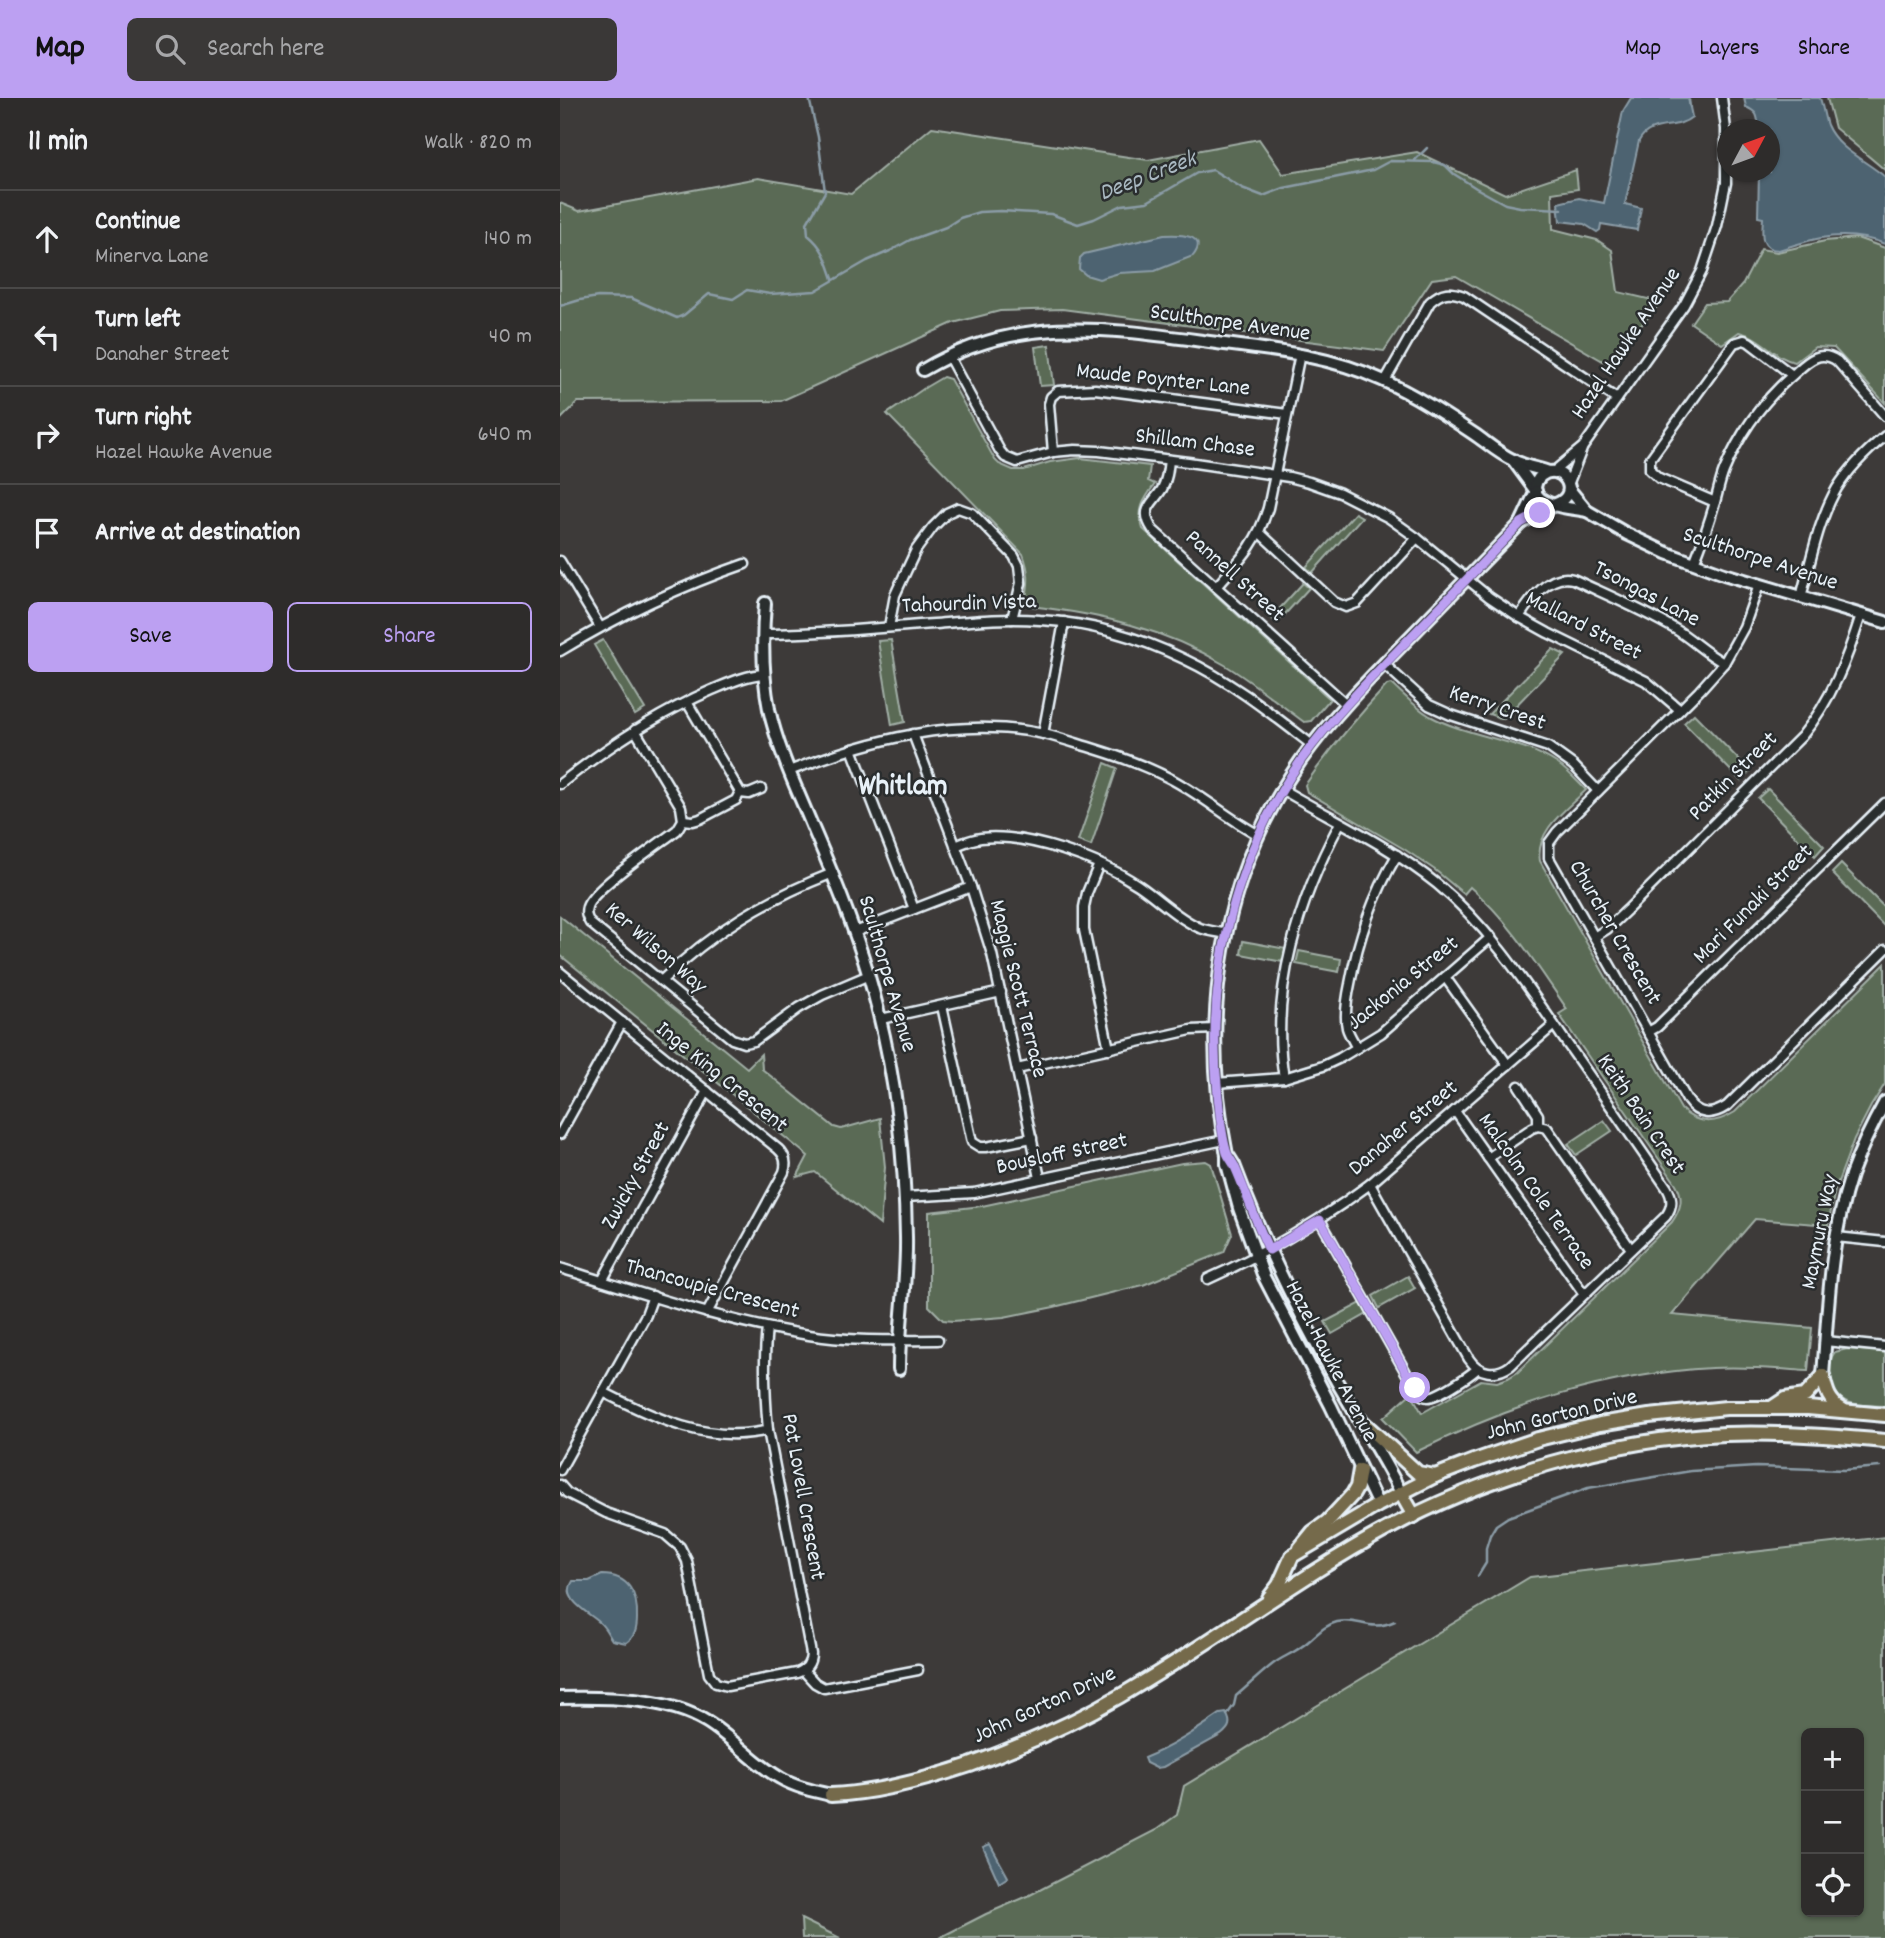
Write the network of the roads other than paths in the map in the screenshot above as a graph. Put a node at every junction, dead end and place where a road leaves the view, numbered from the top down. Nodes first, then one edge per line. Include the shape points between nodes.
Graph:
1 (1722, 98) edge
2 (1300, 354) junction
3 (949, 357) junction
4 (923, 370) dead end
5 (1792, 375) junction
6 (1384, 381) junction
7 (1617, 399) junction
8 (1287, 414) junction
9 (1885, 416) edge
10 (1885, 436) edge
11 (1583, 447) junction
12 (1053, 452) junction
13 (1169, 460) junction
14 (1513, 460) junction
15 (1551, 472) junction
16 (1275, 475) junction
17 (1568, 487) junction
18 (1536, 491) junction
19 (1715, 502) junction
20 (1555, 505) junction
21 (1587, 511) junction
22 (1521, 523) junction
23 (1260, 533) junction
24 (1417, 538) junction
25 (560, 561) edge
26 (1694, 563) junction
27 (745, 564) dead end
28 (1467, 579) junction
29 (1759, 585) junction
30 (1216, 587) junction
31 (1801, 597) junction
32 (765, 603) dead end
33 (1861, 615) junction
34 (1519, 617) junction
35 (1012, 619) junction
36 (1064, 622) junction
37 (1885, 622) edge
38 (600, 627) junction
39 (890, 627) junction
40 (763, 634) junction
41 (560, 652) edge
42 (1724, 663) junction
43 (1384, 664) junction
44 (764, 674) junction
45 (687, 702) junction
46 (1346, 704) junction
47 (1680, 710) junction
48 (635, 730) junction
49 (913, 734) junction
50 (1043, 734) junction
51 (1312, 745) junction
52 (852, 749) junction
53 (789, 771) junction
54 (560, 784) edge
55 (761, 789) dead end
56 (1283, 790) junction
57 (1598, 791) junction
58 (740, 793) junction
59 (1885, 803) edge
60 (683, 820) junction
61 (1340, 823) junction
62 (1259, 835) junction
63 (955, 846) junction
64 (1397, 855) junction
65 (1099, 864) junction
66 (833, 873) junction
67 (971, 887) junction
68 (915, 909) junction
69 (855, 932) junction
70 (1226, 934) junction
71 (1491, 937) junction
72 (1594, 937) junction
73 (1885, 950) edge
74 (560, 972) edge
75 (869, 975) junction
76 (1445, 977) junction
77 (662, 981) junction
78 (1001, 992) junction
79 (942, 1006) junction
80 (881, 1020) junction
81 (622, 1022) junction
82 (1554, 1025) junction
83 (1214, 1029) junction
84 (1648, 1032) junction
85 (1357, 1048) junction
86 (1109, 1049) junction
87 (1507, 1065) junction
88 (1017, 1069) junction
89 (1284, 1078) junction
90 (1216, 1083) junction
91 (1519, 1086) dead end
92 (707, 1091) junction
93 (1885, 1102) edge
94 (1455, 1111) junction
95 (1538, 1126) junction
96 (560, 1134) edge
97 (1032, 1138) junction
98 (1224, 1140) junction
99 (1227, 1155) junction
100 (1488, 1158) junction
101 (1040, 1178) junction
102 (1370, 1184) junction
103 (905, 1197) junction
104 (1320, 1220) junction
105 (1836, 1237) junction
106 (1885, 1242) edge
107 (1630, 1249) junction
108 (1269, 1250) junction
109 (1255, 1257) junction
110 (560, 1268) edge
111 (1208, 1279) dead end
112 (602, 1280) junction
113 (1584, 1294) junction
114 (653, 1296) junction
115 (706, 1312) junction
116 (767, 1328) junction
117 (899, 1340) junction
118 (938, 1340) dead end
119 (1825, 1341) junction
120 (1885, 1347) edge
121 (899, 1369) dead end
122 (1477, 1369) junction
123 (1823, 1376) junction
124 (603, 1392) junction
125 (1772, 1408) junction
126 (1844, 1411) junction
127 (1885, 1415) edge
128 (1360, 1420) junction
129 (768, 1430) junction
130 (1885, 1441) edge
131 (560, 1470) edge
132 (1360, 1470) junction
133 (1436, 1476) junction
134 (560, 1485) edge
135 (1401, 1493) junction
136 (1378, 1505) junction
137 (1414, 1516) junction
138 (1390, 1528) junction
139 (1292, 1556) junction
140 (1260, 1608) junction
141 (803, 1670) junction
142 (918, 1670) dead end
143 (560, 1698) edge
144 (831, 1795) joint

1 - 7 street, Hazel Hawke Avenue via 1726,183 1708,254 1685,305
2 - 3 street, Sculthorpe Avenue via 1080,328 1019,334
2 - 6 street, Sculthorpe Avenue
2 - 8 street
3 - 4 street, Sculthorpe Avenue
3 - 12 street, Shillam Chase via 1005,457 1017,462
5 - 9 street via 1816,356 1828,355
5 - 19 street via 1744,432 1723,473
5 - 19 street via 1749,342 1734,343 1650,459 1650,470 1659,478
6 - 7 street via 1430,302 1437,295 1453,292
6 - 14 street, Sculthorpe Avenue via 1440,411
7 - 11 street, Hazel Hawke Avenue
8 - 12 street, Maude Poynter Lane via 1095,389 1058,391 1049,404
8 - 16 street
10 - 31 street via 1849,472 1831,500
11 - 15 street, Hazel Hawke Avenue
11 - 17 street, Hazel Hawke Avenue
12 - 13 street, Shillam Chase via 1099,451
13 - 16 street, Shillam Chase
13 - 30 street, Pannell Street via 1164,485 1148,506 1148,522
14 - 15 street, Sculthorpe Avenue
14 - 18 street, Sculthorpe Avenue
15 - 17 street via 1563,475
15 - 18 street via 1537,481
16 - 23 street
16 - 24 street, Shillam Chase via 1351,498
17 - 20 street via 1565,499
17 - 21 street, Sculthorpe Avenue
18 - 20 street via 1540,500
18 - 22 street, Hazel Hawke Avenue
19 - 26 street
20 - 21 street, Sculthorpe Avenue
20 - 22 street, Hazel Hawke Avenue
21 - 26 street, Sculthorpe Avenue
22 - 28 street, Hazel Hawke Avenue
23 - 24 street via 1346,607 1357,603
23 - 30 street
24 - 28 street, Shillam Chase
25 - 38 street
26 - 29 street, Sculthorpe Avenue
27 - 38 street via 648,601
28 - 34 street, Mallard Street
28 - 43 street, Hazel Hawke Avenue
29 - 31 street, Sculthorpe Avenue
29 - 42 street, Churcher Crescent via 1744,627
30 - 46 street, Pannell Street
31 - 33 street, Sculthorpe Avenue
32 - 40 street, Sculthorpe Avenue
33 - 37 street, Sculthorpe Avenue
33 - 72 street, Patkin Street via 1833,691 1802,736 1617,920
34 - 42 street, Tsongas Lane via 1548,584 1566,577 1674,628
34 - 47 street, Mallard Street via 1647,681
35 - 36 street, Tahourdin Vista
35 - 39 street, Tahourdin Vista
35 - 39 street via 1021,583 1019,566 972,513 958,508 933,527 912,557 895,595
36 - 50 street
36 - 51 street, Tahourdin Vista via 1132,638 1184,659 1226,682
38 - 41 street
39 - 40 street, Tahourdin Vista
40 - 44 street, Sculthorpe Avenue
42 - 47 street, Churcher Crescent
43 - 46 street, Hazel Hawke Avenue
43 - 57 street, Kerry Crest via 1429,705 1548,747
44 - 45 street
44 - 53 street, Sculthorpe Avenue via 774,729
45 - 48 street
45 - 58 street
46 - 51 street, Hazel Hawke Avenue
47 - 57 street, Churcher Crescent
48 - 54 street
48 - 60 street via 681,807
49 - 50 street via 961,729
49 - 52 street
49 - 63 street, Maggie Scott Terrace
50 - 62 street via 1111,754 1171,779
51 - 56 street, Hazel Hawke Avenue
52 - 53 street
52 - 68 street
53 - 66 street, Sculthorpe Avenue
55 - 58 street
56 - 61 street, Keith Bain Crest
56 - 62 street, Hazel Hawke Avenue
57 - 72 street, Churcher Crescent via 1552,838 1548,852
58 - 60 street via 736,800 698,820
59 - 84 street, Mari Funaki Street
60 - 77 street, Ker Wilson Way via 677,831 619,874 586,909 590,923
61 - 64 street, Keith Bain Crest
61 - 89 street via 1313,878 1290,954 1282,1018
62 - 70 street, Hazel Hawke Avenue
63 - 65 street via 979,839 1011,839
63 - 67 street, Maggie Scott Terrace
64 - 71 street, Keith Bain Crest via 1437,884
64 - 85 street via 1373,902 1355,957 1346,1018
65 - 70 street via 1200,928
65 - 86 street via 1087,893 1084,930
66 - 69 street, Sculthorpe Avenue
66 - 77 street via 747,914
67 - 68 street
67 - 78 street, Maggie Scott Terrace
68 - 69 street
69 - 75 street, Sculthorpe Avenue
70 - 83 street, Hazel Hawke Avenue
71 - 76 street, Jackonia Street
71 - 82 street, Keith Bain Crest
72 - 84 street, Churcher Crescent
73 - 84 street, Churcher Crescent via 1716,1113 1691,1106
74 - 81 street, Inge King Crescent
75 - 77 street, Ker Wilson Way via 822,995 757,1040 745,1043 732,1039
75 - 80 street, Sculthorpe Avenue
76 - 85 street, Jackonia Street
76 - 87 street
78 - 79 street
78 - 88 street, Maggie Scott Terrace
79 - 80 street
79 - 97 street via 972,1142 986,1147
80 - 103 street, Sculthorpe Avenue via 897,1109
81 - 92 street, Inge King Crescent
81 - 96 street
82 - 87 street, Danaher Street
82 - 107 street, Keith Bain Crest via 1670,1194 1669,1211
83 - 86 street
83 - 90 street, Hazel Hawke Avenue
85 - 89 street, Jackonia Street via 1323,1066
86 - 88 street
87 - 94 street, Danaher Street
88 - 97 street, Maggie Scott Terrace
89 - 90 street, Jackonia Street
90 - 98 street, Hazel Hawke Avenue
91 - 95 street via 1538,1115
92 - 112 street, Zwicky Street
92 - 115 street, Inge King Crescent via 778,1149 786,1164
93 - 105 street, Maymuru Way via 1852,1174
94 - 100 street, Malcolm Cole Terrace
94 - 102 street, Danaher Street
95 - 100 street
95 - 107 street via 1551,1132
97 - 101 street, Maggie Scott Terrace
98 - 99 street, Hazel Hawke Avenue
98 - 101 street, Bousloff Street
99 - 108 street, Hazel Hawke Avenue
99 - 109 street, Hazel Hawke Avenue
100 - 113 street, Malcolm Cole Terrace
101 - 103 street, Bousloff Street via 974,1193
102 - 104 street, Danaher Street
102 - 122 street
103 - 117 street, Sculthorpe Avenue
104 - 108 street, Danaher Street
104 - 122 street via 1417,1392 1432,1396
105 - 106 street
105 - 119 street, Maymuru Way
107 - 113 street, Keith Bain Crest
108 - 109 street, Danaher Street
108 - 128 street, Hazel Hawke Avenue
109 - 111 street, Danaher Street
109 - 132 street, Hazel Hawke Avenue
110 - 112 street, Thancoupie Crescent
112 - 114 street, Thancoupie Crescent
113 - 122 street, Keith Bain Crest via 1507,1368 1490,1373
114 - 115 street, Thancoupie Crescent
114 - 124 street
115 - 116 street, Thancoupie Crescent
116 - 117 street, Thancoupie Crescent via 846,1339
116 - 129 street, Pat Lovell Crescent
117 - 118 street, Thancoupie Crescent
117 - 121 street, Sculthorpe Avenue
119 - 120 street
119 - 123 street, Maymuru Way
123 - 125 main road via 1805,1396 1785,1399
123 - 126 main road via 1829,1398
124 - 129 street via 685,1428 751,1434
124 - 131 street
125 - 126 main road, John Gorton Drive
125 - 133 main road, John Gorton Drive via 1726,1408 1600,1424 1538,1439
126 - 127 main road, John Gorton Drive
128 - 133 main road via 1418,1473
128 - 135 street, Hazel Hawke Avenue
129 - 141 street, Pat Lovell Crescent via 811,1654
130 - 137 main road, John Gorton Drive via 1779,1434 1662,1440 1554,1462
132 - 136 street, Hazel Hawke Avenue
132 - 139 main road via 1353,1494
133 - 135 main road, John Gorton Drive
134 - 141 street via 606,1513 665,1534 680,1547 687,1561 709,1674 716,1683 727,1686
135 - 136 main road, John Gorton Drive
135 - 137 main road
136 - 138 main road
136 - 139 main road, John Gorton Drive
137 - 138 main road, John Gorton Drive
138 - 140 main road, John Gorton Drive
139 - 140 main road, John Gorton Drive via 1279,1585
140 - 144 main road, John Gorton Drive via 1122,1695 1034,1740 938,1776
141 - 142 street via 824,1688
143 - 144 street via 632,1699 693,1714 780,1779

